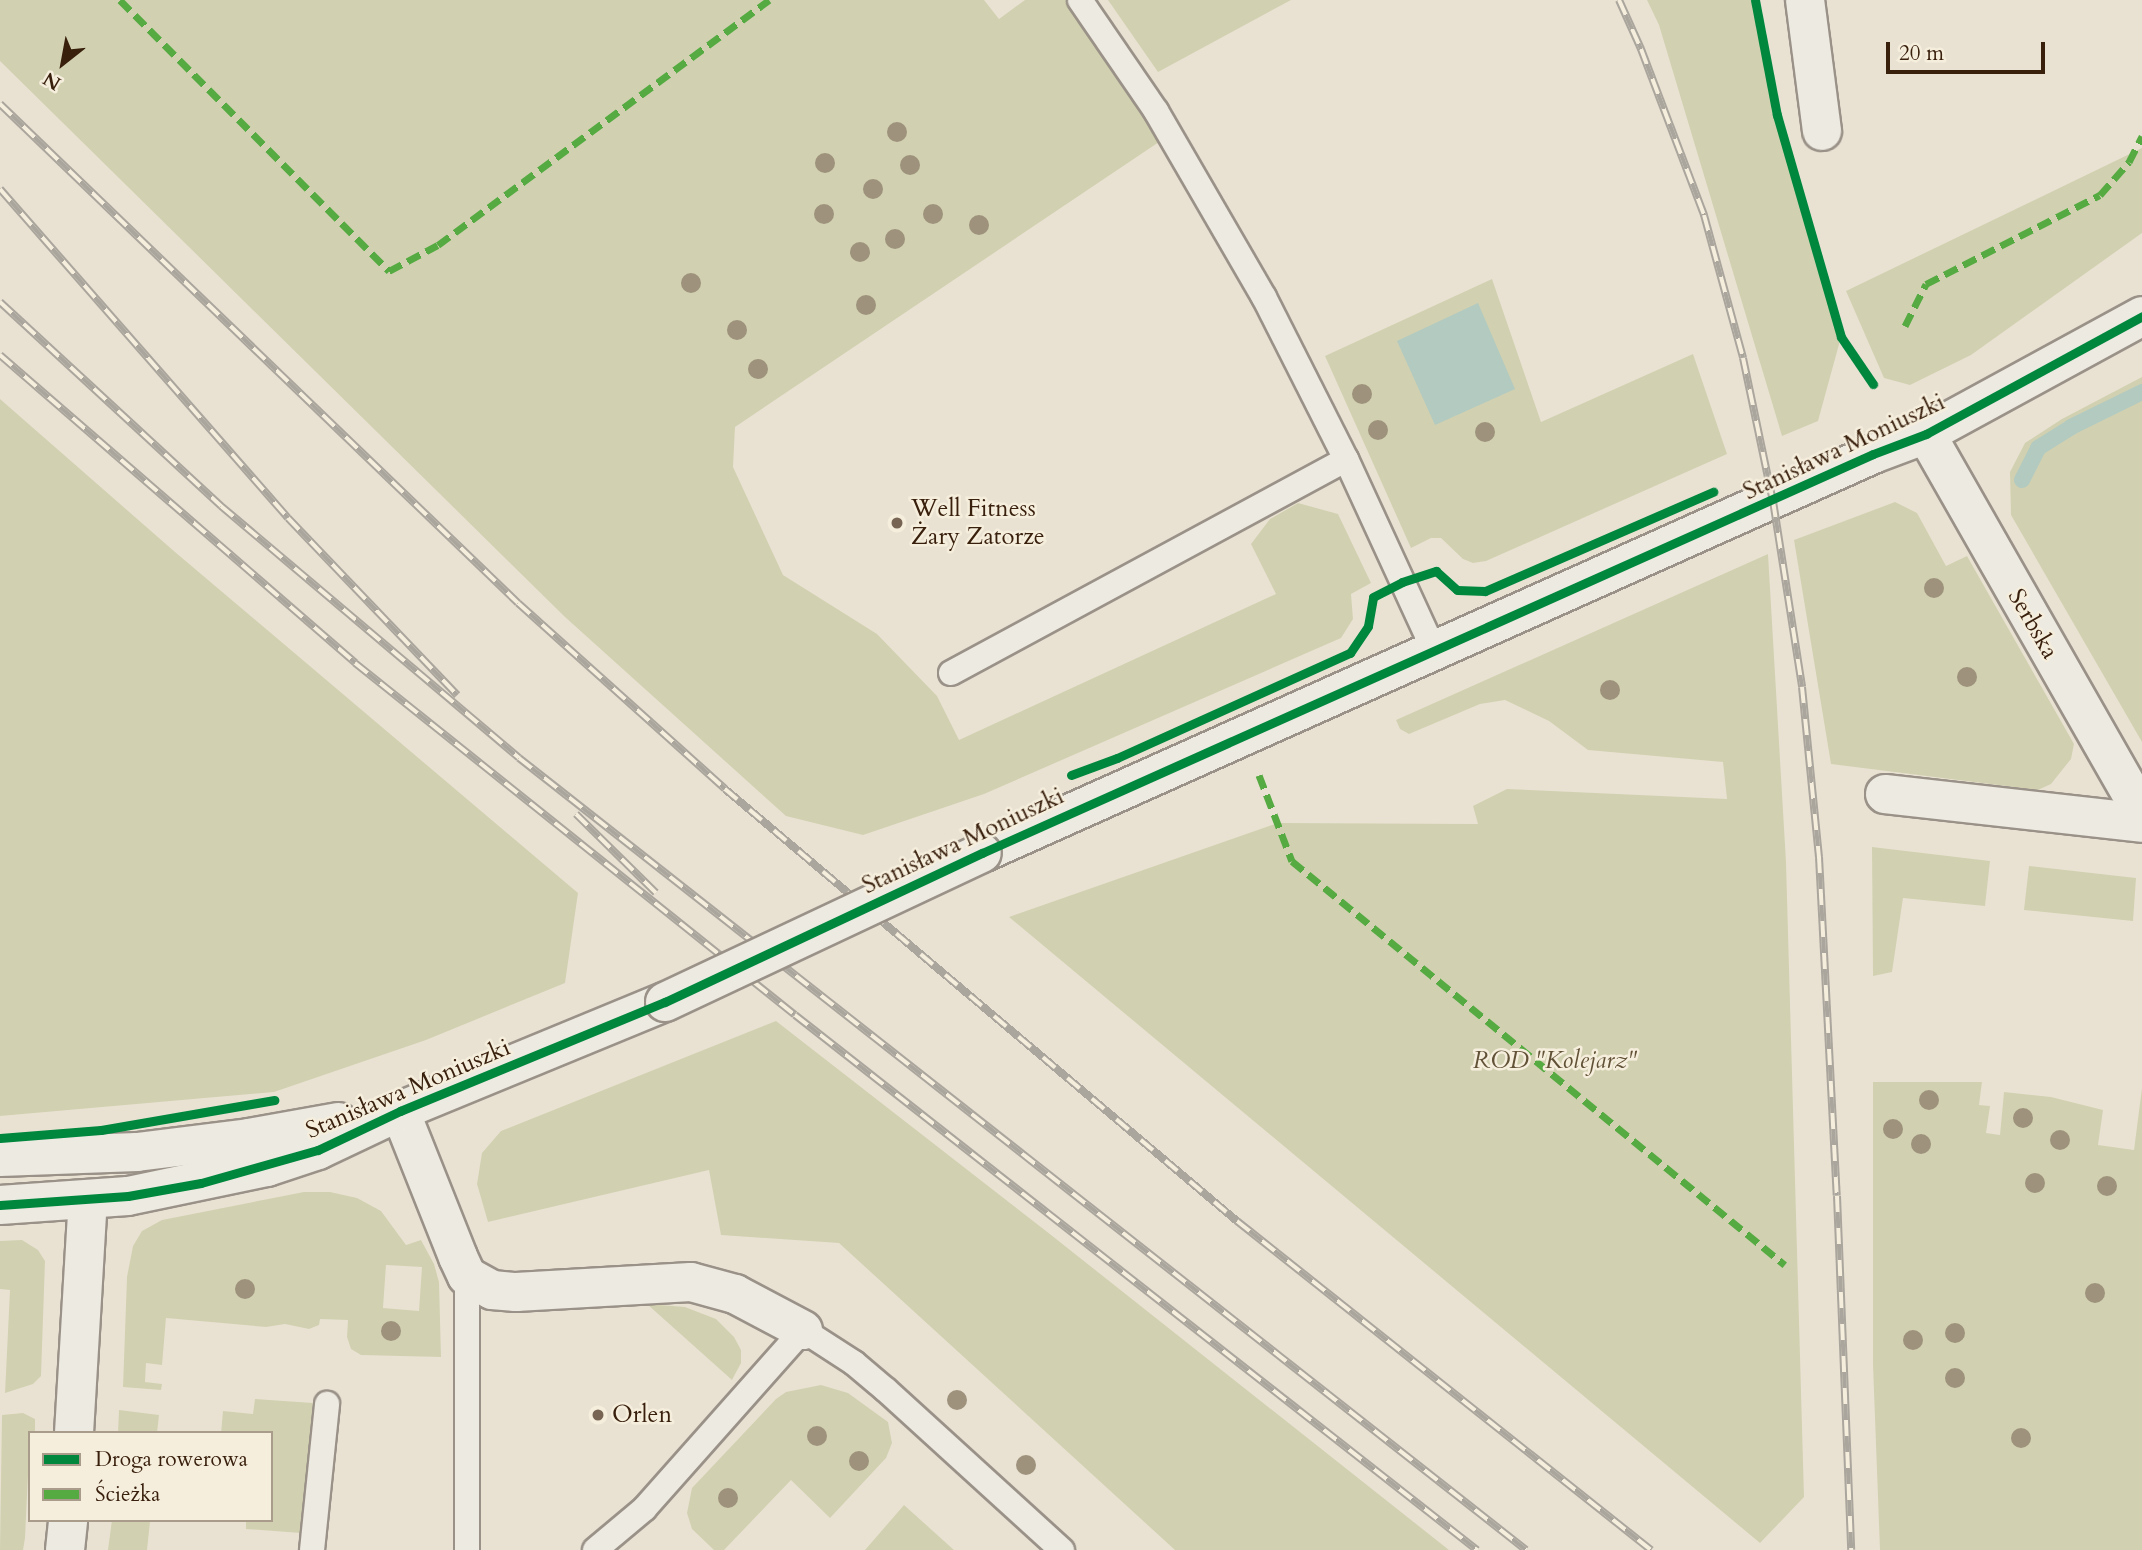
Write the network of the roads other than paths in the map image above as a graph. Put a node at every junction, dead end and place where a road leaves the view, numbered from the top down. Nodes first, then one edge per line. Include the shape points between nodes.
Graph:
1 (1080, 0) edge
2 (1805, 0) edge
3 (1822, 131) dead end
4 (2142, 316) edge
5 (1926, 435) junction
6 (1346, 459) junction
7 (1434, 650) junction
8 (951, 673) dead end
9 (1885, 794) dead end
10 (2142, 813) edge
11 (2142, 823) edge
12 (400, 1111) junction
13 (0, 1157) edge
14 (88, 1200) junction
15 (0, 1205) edge
16 (467, 1276) junction
17 (803, 1330) junction
18 (327, 1404) dead end
19 (74, 1431) edge
20 (68, 1522) edge
21 (65, 1550) edge
22 (312, 1550) edge
23 (467, 1550) edge
24 (595, 1550) edge
25 (1062, 1550) edge

1 - 6 lane via 1156,111 1251,274
2 - 3 street
4 - 5 street, Stanisława Moniuszki
5 - 7 street, Stanisława Moniuszki via 1873,454
5 - 10 street, Serbska
6 - 7 lane
6 - 8 lane
7 - 12 street, Stanisława Moniuszki, bridge via 982,853 666,1002
9 - 11 street
12 - 13 street, Stanisława Moniuszki via 149,1150
12 - 14 street, Stanisława Moniuszki via 318,1150 267,1167 201,1183
12 - 16 street
14 - 15 street, Stanisława Moniuszki
14 - 19 street
16 - 17 street via 492,1290 516,1292 691,1282 734,1294
16 - 23 lane
17 - 24 lane via 644,1509
17 - 25 lane via 886,1390
18 - 22 lane
20 - 21 street

